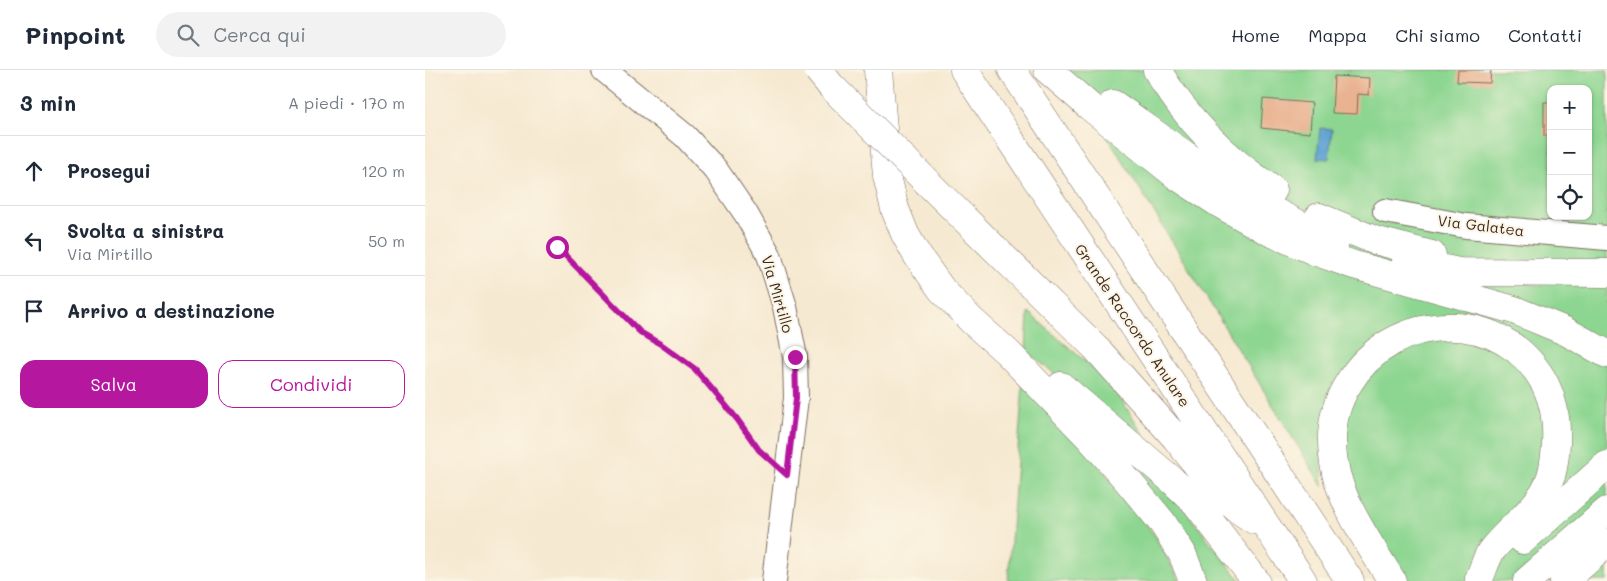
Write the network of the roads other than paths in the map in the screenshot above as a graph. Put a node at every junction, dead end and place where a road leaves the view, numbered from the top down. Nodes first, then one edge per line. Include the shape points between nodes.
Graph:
1 (605, 70) edge
2 (818, 70) edge
3 (878, 70) edge
4 (964, 70) edge
5 (1012, 70) edge
6 (1048, 70) edge
7 (1068, 70) edge
8 (1157, 70) edge
9 (1385, 210) dead end
10 (1607, 238) edge
11 (1547, 272) junction
12 (1607, 273) edge
13 (1007, 352) junction
14 (1607, 354) edge
15 (1607, 465) edge
16 (1607, 511) edge
17 (1267, 528) junction
18 (1607, 543) edge
19 (1478, 580) edge
20 (774, 581) edge
21 (1193, 581) edge
22 (1256, 581) edge
23 (1303, 581) edge
24 (1350, 581) edge
25 (1392, 581) edge
26 (1527, 581) edge
27 (1564, 581) edge

1 - 20 street, Via Mirtillo via 685,136 716,170 769,255 785,307 795,357 796,398
2 - 17 highway, bridge via 1095,347 1176,438 1220,494
3 - 13 highway via 887,176 905,234 943,290
4 - 17 highway, Grande Raccordo Anulare
5 - 24 highway
6 - 14 highway via 1177,176 1270,232 1354,265 1538,318
7 - 11 highway via 1227,182 1318,233 1369,252 1459,272
8 - 11 highway via 1180,104 1219,148 1249,174 1323,220 1374,240 1426,254 1462,262
9 - 10 street, Via Galatea via 1467,226
11 - 12 highway
13 - 21 highway via 1089,437 1162,522 1182,553
13 - 22 highway via 1031,362 1173,481 1196,503
15 - 19 highway
16 - 26 highway
17 - 23 highway, Grande Raccordo Anulare
18 - 27 highway
19 - 25 highway via 1490,552 1544,491 1553,470 1557,425 1546,386 1521,354 1503,340 1457,326 1409,333 1370,356 1355,371 1341,395 1333,418 1331,445 1340,490

